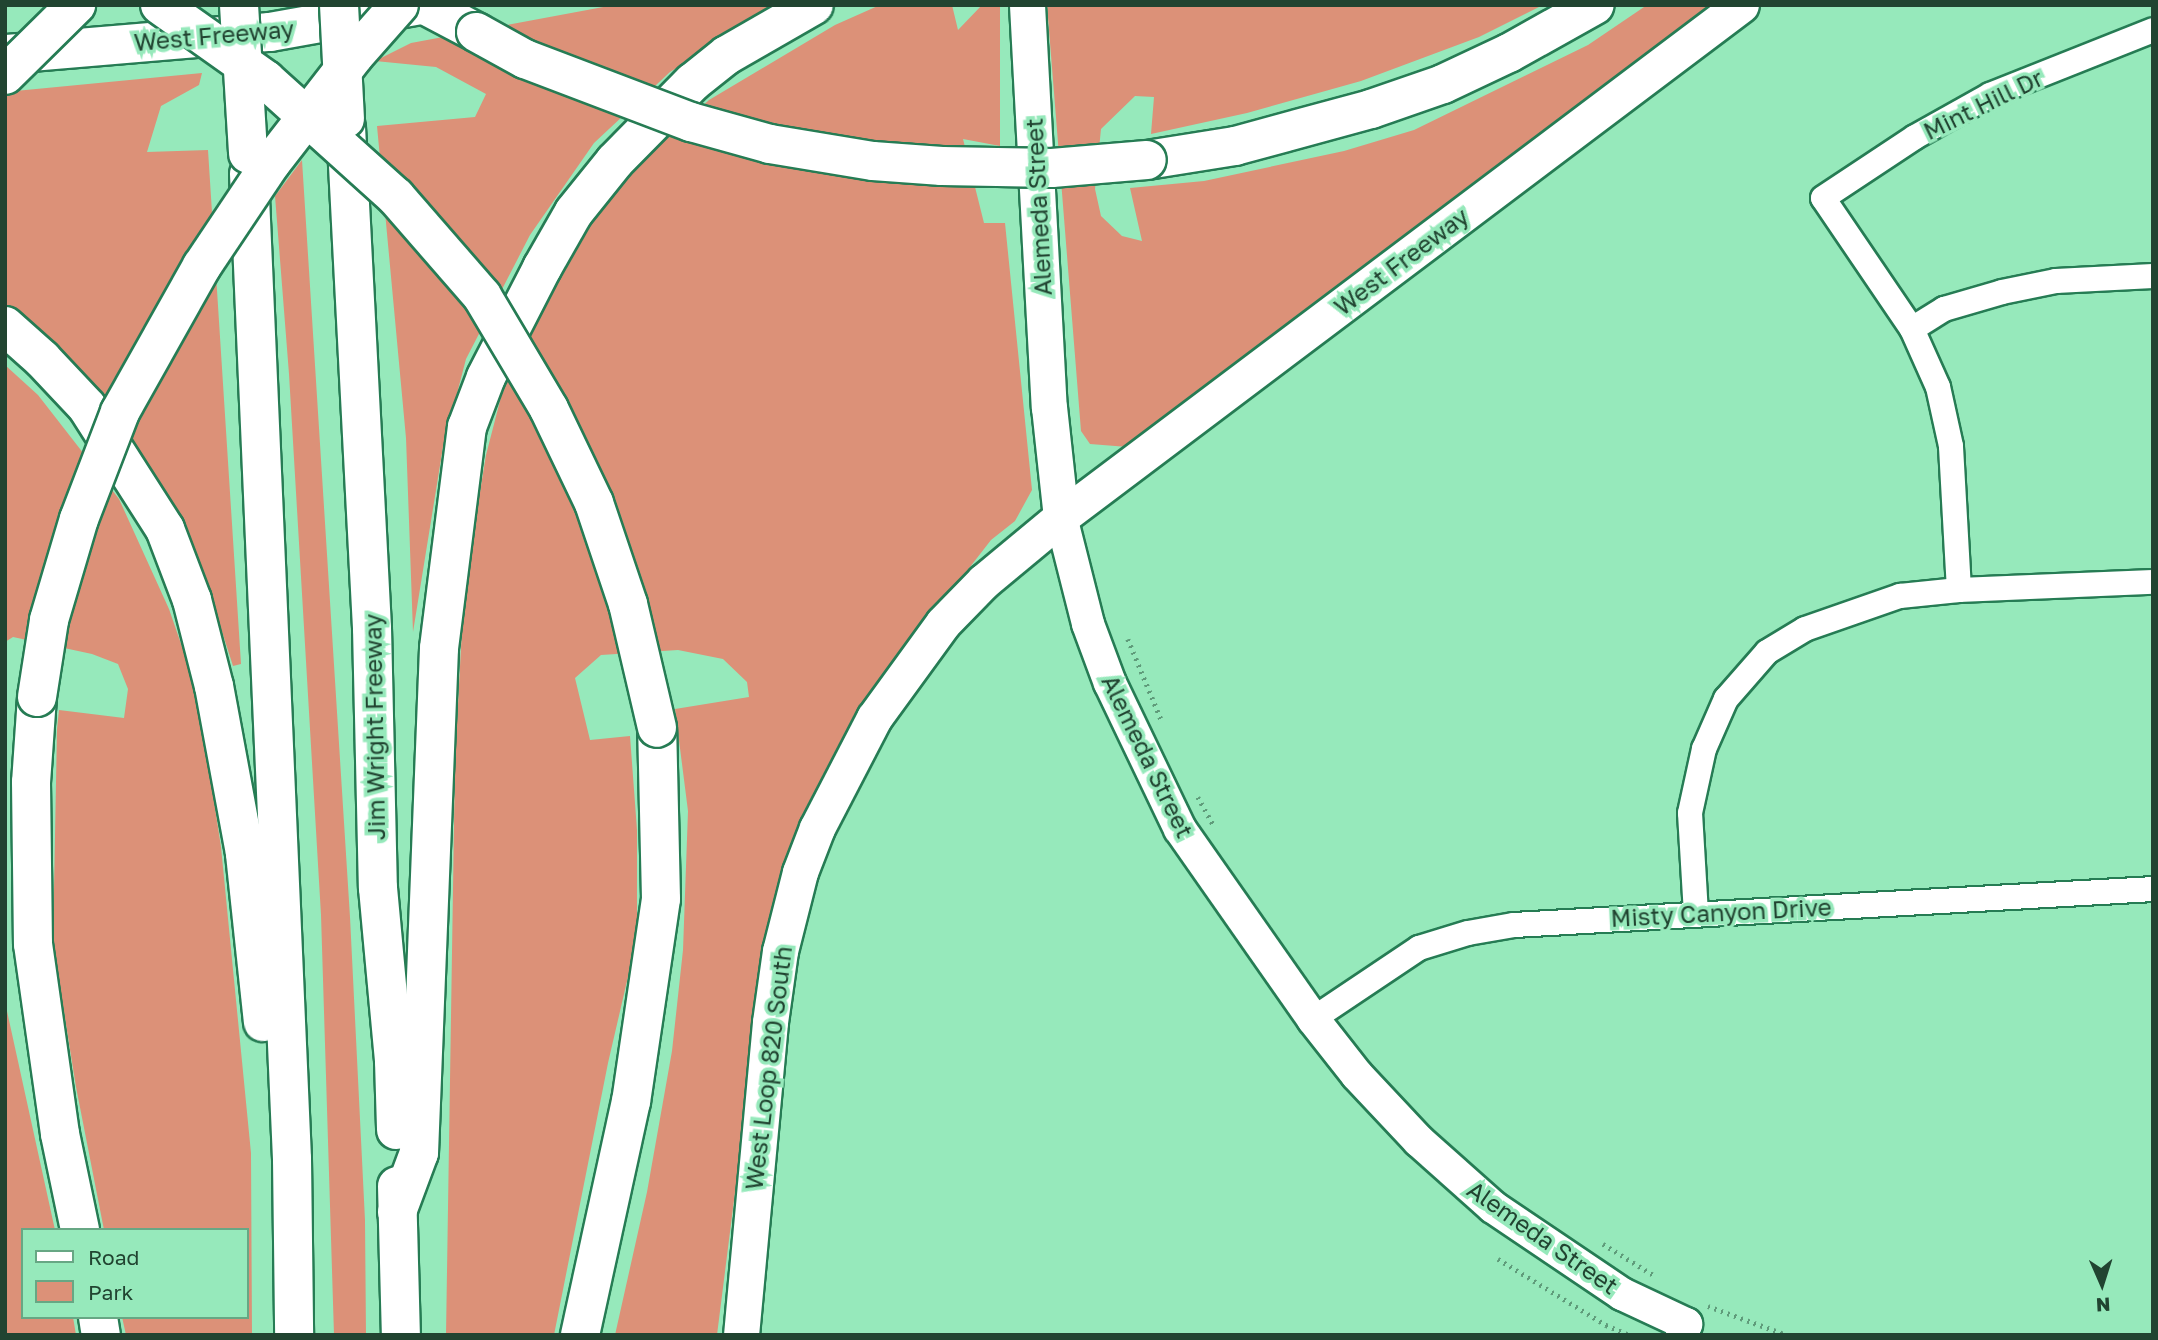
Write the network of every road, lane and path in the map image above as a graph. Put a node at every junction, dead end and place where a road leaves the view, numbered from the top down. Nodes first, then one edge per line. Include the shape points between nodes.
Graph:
1 (76, 5) edge
2 (160, 5) edge
3 (239, 5) edge
4 (340, 5) edge
5 (399, 5) edge
6 (423, 5) edge
7 (814, 5) edge
8 (1027, 5) edge
9 (1595, 5) edge
10 (1741, 5) edge
11 (2153, 30) edge
12 (5, 54) edge
13 (5, 75) edge
14 (2153, 276) edge
15 (5, 326) edge
16 (1912, 329) junction
17 (1061, 517) junction
18 (2153, 582) edge
19 (1959, 590) junction
20 (1128, 639) dead end
21 (1165, 728) dead end
22 (1193, 787) dead end
23 (1217, 829) dead end
24 (2153, 889) edge
25 (1696, 914) junction
26 (1313, 1019) junction
27 (292, 1159) junction
28 (397, 1212) junction
29 (80, 1228) edge
30 (1591, 1237) dead end
31 (1498, 1259) dead end
32 (1658, 1278) dead end
33 (1695, 1324) edge
34 (294, 1335) edge
35 (401, 1335) edge
36 (580, 1335) edge
37 (741, 1335) edge
38 (1629, 1335) edge
39 (1787, 1335) edge

1 - 13 highway, bridge
2 - 36 highway, bridge via 266,80 396,197 482,296 549,409 594,503 628,604 657,728 661,899 631,1102
3 - 27 highway, bridge
4 - 28 highway, Jim Wright Freeway, bridge via 372,628 378,888 394,1060
5 - 29 highway, bridge via 264,174 202,266 120,412 79,519 53,607 37,697 31,782 33,944 58,1122
6 - 9 highway, bridge via 525,59 691,122 769,144 873,161 1052,168 1235,146 1371,109 1443,84
6 - 12 highway, West Freeway via 270,32
7 - 28 highway via 727,55 615,161 574,212 542,268 486,377 467,427 439,648 419,1153
8 - 17 main road, Alemeda Street via 1049,407
10 - 17 main road, West Freeway
11 - 16 street, Mint Hill Dr via 1990,95 1915,137 1823,198
14 - 16 street via 2056,281 2002,292 1944,309
15 - 27 highway via 88,407 164,529 192,600 214,686 245,854 270,1090
16 - 19 street via 1938,387 1951,446
17 - 26 street, Alemeda Street via 1088,624 1110,683 1180,829
17 - 37 main road, West Loop 820 South via 984,581 943,624 874,718 817,828 800,872 780,951
18 - 19 street
19 - 25 street via 1900,597 1805,629 1767,652 1727,699 1704,749 1690,813
20 - 21 path
22 - 23 path
24 - 25 street, Misty Canyon Drive
25 - 26 street, Misty Canyon Drive via 1573,919 1468,933 1419,948
26 - 33 street, Alemeda Street via 1357,1075 1419,1141 1493,1207 1622,1294
27 - 34 highway
28 - 35 highway, Jim Wright Freeway
30 - 32 path
31 - 38 path
33 - 39 path

